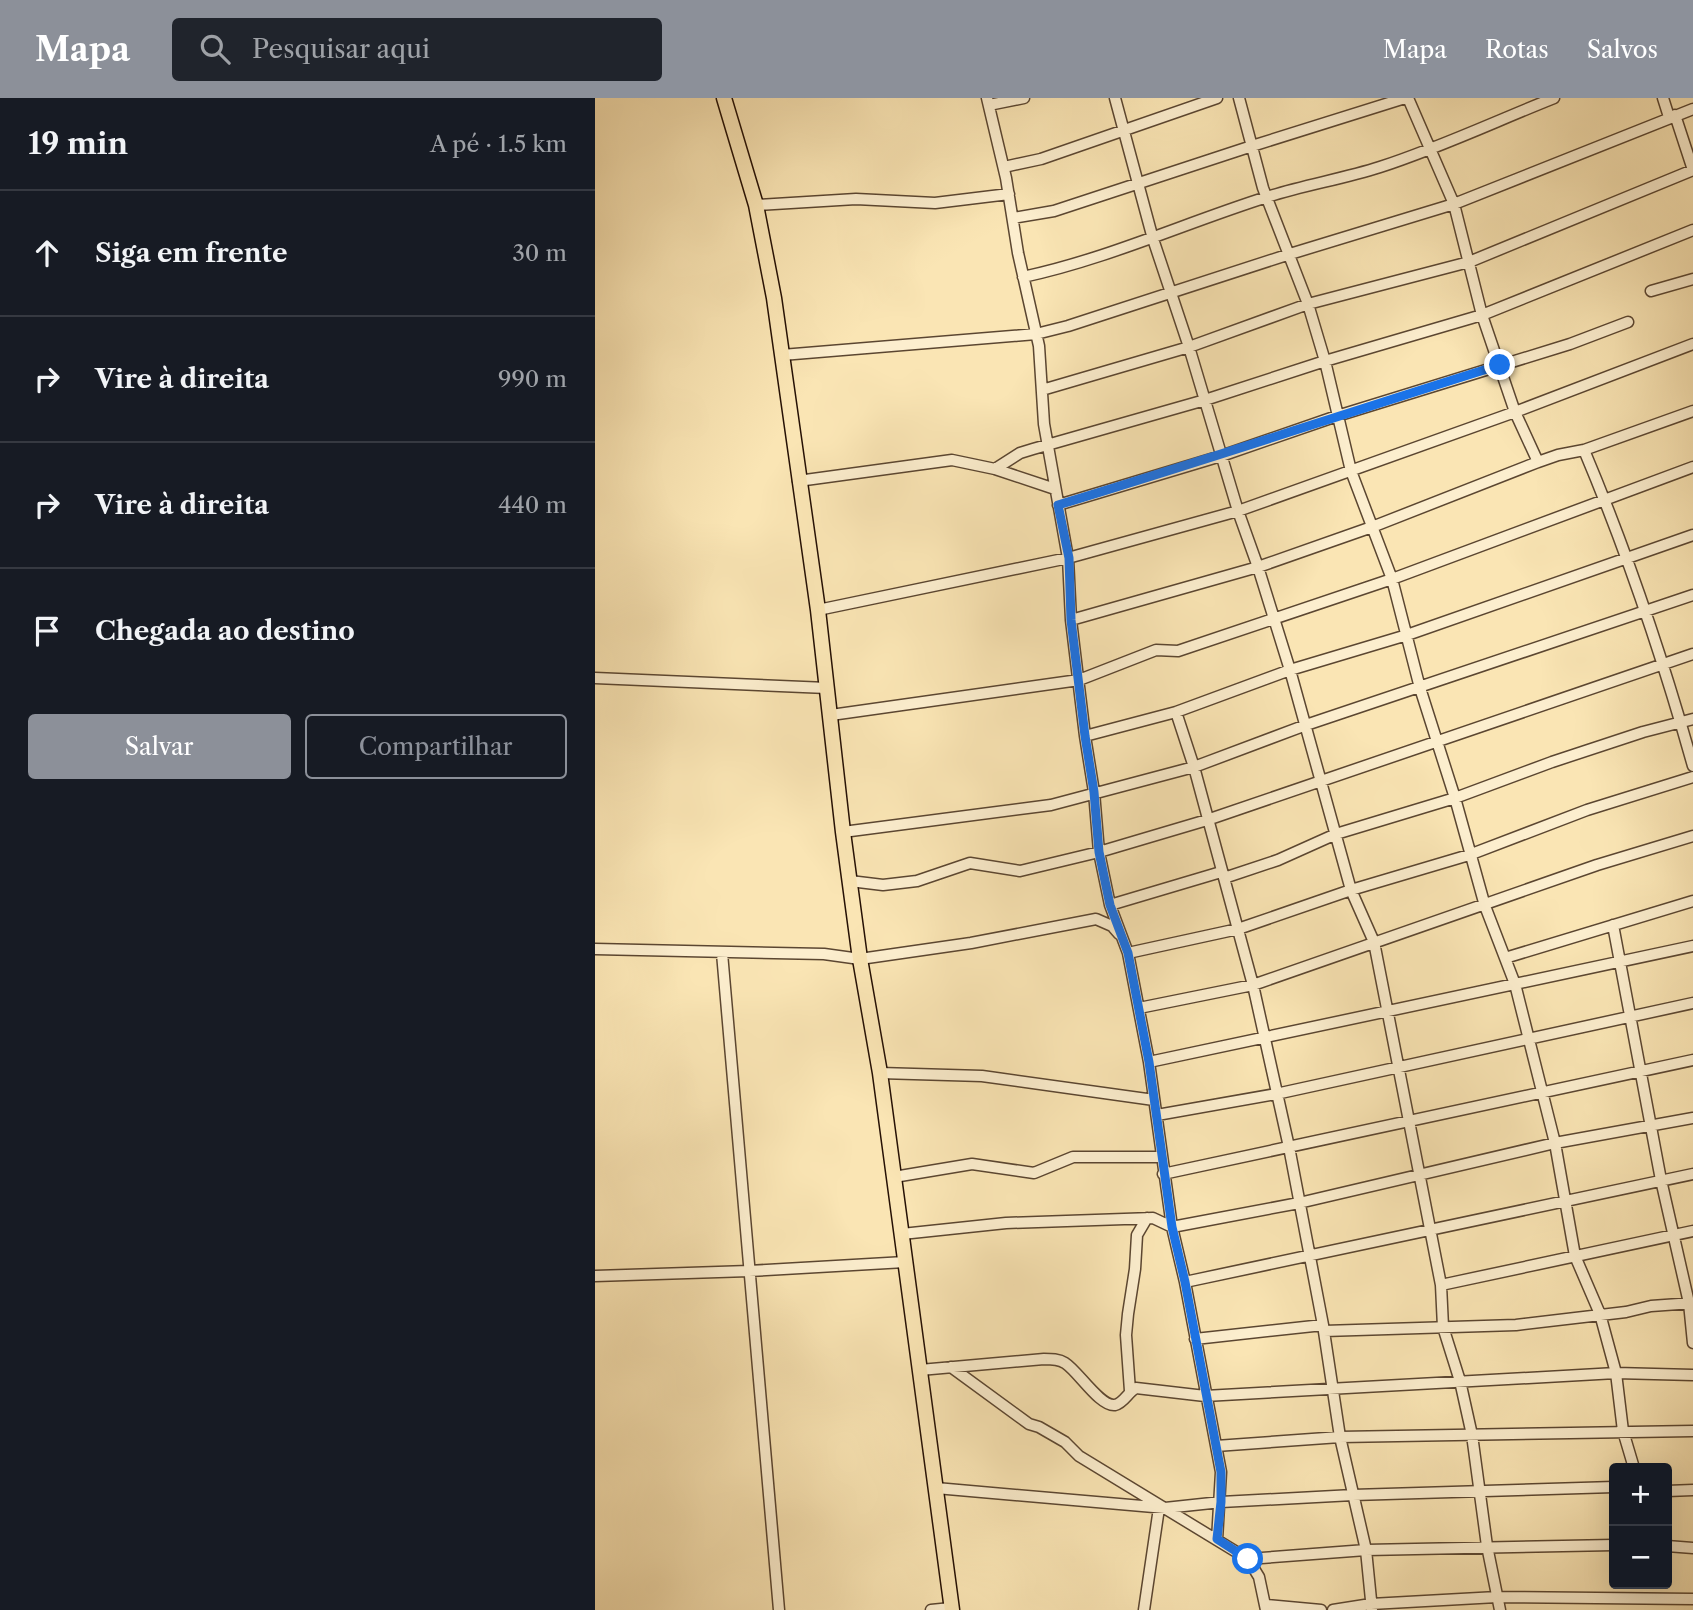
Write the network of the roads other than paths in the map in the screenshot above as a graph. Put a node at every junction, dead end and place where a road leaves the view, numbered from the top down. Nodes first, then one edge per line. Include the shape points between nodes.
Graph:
1 (724, 98) edge
2 (1024, 98) edge
3 (1115, 98) edge
4 (1217, 98) edge
5 (1239, 98) edge
6 (1406, 98) edge
7 (1554, 98) edge
8 (1663, 98) edge
9 (988, 101) edge
10 (1693, 109) edge
11 (1672, 116) junction
12 (1124, 130) junction
13 (1252, 146) junction
14 (1431, 149) junction
15 (1004, 167) junction
16 (1137, 184) junction
17 (1009, 194) junction
18 (1267, 197) junction
19 (1454, 204) junction
20 (756, 205) junction
21 (1013, 218) junction
22 (1693, 230) edge
23 (1153, 239) junction
24 (1290, 254) junction
25 (1469, 262) junction
26 (1023, 277) junction
27 (1693, 279) edge
28 (1651, 291) dead end
29 (1171, 293) junction
30 (1308, 304) junction
31 (1482, 315) junction
32 (1628, 322) dead end
33 (1036, 334) junction
34 (1693, 344) edge
35 (1189, 347) junction
36 (782, 355) junction
37 (1325, 361) junction
38 (1500, 365) junction
39 (1042, 390) junction
40 (1205, 400) junction
41 (1693, 411) edge
42 (1515, 412) junction
43 (1337, 416) junction
44 (1048, 445) junction
45 (1584, 450) junction
46 (1221, 456) junction
47 (1538, 462) junction
48 (1693, 467) edge
49 (995, 469) junction
50 (1351, 471) junction
51 (798, 481) junction
52 (1055, 489) junction
53 (1606, 501) junction
54 (1058, 505) junction
55 (1238, 511) junction
56 (1372, 527) junction
57 (1693, 536) edge
58 (1069, 558) junction
59 (1626, 559) junction
60 (1258, 567) junction
61 (1392, 579) junction
62 (1693, 595) edge
63 (818, 610) junction
64 (1643, 610) junction
65 (1273, 618) junction
66 (1071, 620) junction
67 (1408, 635) junction
68 (1693, 654) edge
69 (1661, 663) junction
70 (1290, 670) junction
71 (595, 678) edge
72 (1079, 680) junction
73 (827, 688) junction
74 (1420, 688) junction
75 (1176, 712) junction
76 (831, 715) junction
77 (1693, 719) edge
78 (1681, 722) junction
79 (1306, 724) junction
80 (1085, 736) junction
81 (1437, 743) junction
82 (1693, 766) edge
83 (1194, 767) junction
84 (1693, 777) edge
85 (1320, 781) junction
86 (1094, 792) junction
87 (1455, 798) junction
88 (1207, 820) junction
89 (842, 832) junction
90 (1336, 834) junction
91 (1693, 836) edge
92 (1099, 852) junction
93 (1469, 855) junction
94 (1222, 875) junction
95 (849, 881) junction
96 (1351, 890) junction
97 (1693, 901) edge
98 (1110, 905) junction
99 (1485, 906) junction
100 (1613, 925) junction
101 (1238, 929) junction
102 (1374, 942) junction
103 (1693, 946) edge
104 (1127, 947) junction
105 (595, 949) edge
106 (722, 953) junction
107 (1505, 958) junction
108 (860, 959) junction
109 (1620, 963) junction
110 (1515, 984) junction
111 (1253, 985) junction
112 (1693, 1003) edge
113 (1139, 1008) junction
114 (1388, 1012) junction
115 (1632, 1017) junction
116 (1264, 1038) junction
117 (1530, 1038) junction
118 (1693, 1060) edge
119 (1149, 1062) junction
120 (1400, 1066) junction
121 (1641, 1071) junction
122 (880, 1073) junction
123 (1276, 1094) junction
124 (1543, 1094) junction
125 (1154, 1100) junction
126 (1157, 1115) junction
127 (1693, 1118) edge
128 (1410, 1121) junction
129 (1652, 1125) junction
130 (1555, 1143) junction
131 (1289, 1147) junction
132 (1160, 1157) junction
133 (1163, 1174) junction
134 (1693, 1174) edge
135 (1418, 1175) junction
136 (894, 1177) junction
137 (1661, 1180) junction
138 (1565, 1199) junction
139 (1299, 1203) junction
140 (1147, 1218) junction
141 (1172, 1227) junction
142 (1429, 1230) junction
143 (1693, 1231) edge
144 (902, 1234) junction
145 (1674, 1235) junction
146 (1310, 1254) junction
147 (1576, 1256) junction
148 (905, 1262) junction
149 (749, 1271) junction
150 (595, 1276) edge
151 (1185, 1282) junction
152 (1441, 1285) junction
153 (1691, 1303) edge
154 (1600, 1314) junction
155 (1443, 1327) junction
156 (1324, 1328) junction
157 (1195, 1339) junction
158 (1693, 1343) edge
159 (951, 1367) junction
160 (920, 1370) junction
161 (1616, 1373) junction
162 (1693, 1375) edge
163 (1460, 1381) junction
164 (1333, 1388) junction
165 (1130, 1391) junction
166 (1206, 1396) junction
167 (1623, 1431) junction
168 (1693, 1431) edge
169 (1472, 1435) junction
170 (1340, 1437) junction
171 (1216, 1446) junction
172 (1633, 1463) edge
173 (1609, 1487) edge
174 (936, 1488) junction
175 (1478, 1490) junction
176 (1693, 1490) edge
177 (1672, 1491) edge
178 (1353, 1495) junction
179 (1221, 1502) junction
180 (1162, 1508) junction
181 (1217, 1539) junction
182 (1609, 1545) edge
183 (1487, 1546) junction
184 (1672, 1546) edge
185 (1693, 1548) edge
186 (1366, 1550) junction
187 (1248, 1559) junction
188 (1497, 1597) junction
189 (1693, 1599) edge
190 (1372, 1607) edge
191 (1267, 1608) edge
192 (951, 1609) edge
193 (779, 1610) edge
194 (931, 1610) edge
195 (1144, 1610) edge
196 (1321, 1610) edge
197 (1333, 1610) edge
198 (1500, 1610) edge

1 - 20 main road
2 - 9 street
3 - 12 street
4 - 12 street
5 - 13 street
6 - 13 street
6 - 14 street
7 - 14 street
8 - 11 street
9 - 15 street
10 - 11 street
11 - 19 street
11 - 25 street via 1693,170
12 - 15 street
12 - 16 street
13 - 16 street
13 - 18 street
14 - 18 street
14 - 19 street
15 - 17 street
16 - 21 street via 1053,211
16 - 23 street
17 - 20 street via 935,204 856,199
17 - 21 street
18 - 23 street
18 - 24 street
19 - 24 street
19 - 25 street
20 - 36 main road
21 - 26 street
22 - 31 street
23 - 26 street
23 - 29 street
24 - 29 street
24 - 30 street
25 - 30 street
25 - 31 street
26 - 33 street
27 - 28 street
29 - 33 street
29 - 35 street
30 - 35 street
30 - 37 street
31 - 37 street
31 - 38 street
32 - 38 street
33 - 36 street
33 - 39 street
34 - 42 street
35 - 39 street
35 - 40 street
36 - 51 main road
37 - 40 street
37 - 43 street
38 - 42 street
38 - 43 street
39 - 44 street
40 - 44 street
40 - 46 street
41 - 45 street
42 - 47 street
42 - 50 street
43 - 46 street
43 - 50 street
44 - 49 street via 1020,453
44 - 52 street
45 - 47 street
45 - 53 street
46 - 54 street
46 - 55 street
47 - 56 street
48 - 53 street
49 - 51 street via 953,460
49 - 52 street
50 - 55 street
50 - 56 street
51 - 63 main road
52 - 54 street
53 - 59 street
53 - 61 street
54 - 58 street
55 - 58 street
55 - 60 street
56 - 60 street
56 - 61 street
57 - 59 street
58 - 63 street
58 - 66 street
59 - 64 street
59 - 67 street
60 - 65 street
60 - 66 street
61 - 65 street
61 - 67 street
62 - 64 street
63 - 73 main road
64 - 69 street
64 - 74 street
65 - 70 street
65 - 72 street via 1178,651 1156,650
66 - 72 street
67 - 70 street
67 - 74 street
68 - 69 street
69 - 78 street
69 - 81 street
70 - 75 street
70 - 79 street
71 - 73 street
72 - 76 street
72 - 80 street
73 - 76 main road
74 - 79 street
74 - 81 street
75 - 80 street
75 - 83 street
76 - 89 main road
77 - 78 street
78 - 82 street
78 - 87 street
79 - 83 street
79 - 85 street
80 - 86 street
81 - 85 street
81 - 87 street
83 - 86 street
83 - 88 street
84 - 93 street via 1587,810
85 - 88 street
85 - 90 street
86 - 89 street via 1051,805
86 - 92 street
87 - 90 street
87 - 93 street
88 - 92 street
88 - 94 street
89 - 95 main road
90 - 94 street via 1277,860
90 - 96 street
91 - 99 street
92 - 95 street via 1020,871 970,863 917,881 883,885
92 - 98 street
93 - 96 street
93 - 99 street
94 - 98 street
94 - 101 street
95 - 108 main road
96 - 101 street
96 - 102 street
97 - 100 street
98 - 104 street
99 - 102 street
99 - 107 street
100 - 107 street
100 - 109 street
101 - 104 street
101 - 111 street
102 - 111 street
102 - 114 street
103 - 109 street
104 - 108 street via 1112,926 1096,919
104 - 113 street
105 - 106 street
106 - 108 street
106 - 149 street
107 - 110 street
108 - 122 main road
109 - 110 street
109 - 115 street
110 - 114 street
110 - 117 street
111 - 113 street
111 - 116 street
112 - 115 street
113 - 119 street
114 - 116 street
114 - 120 street
115 - 117 street
115 - 121 street
116 - 119 street
116 - 123 street
117 - 120 street
117 - 124 street
118 - 121 street
119 - 125 street
120 - 123 street
120 - 128 street
121 - 124 street
121 - 129 street
122 - 125 street via 982,1076
122 - 136 main road
123 - 126 street
123 - 131 street
124 - 128 street
124 - 130 street
125 - 126 street
126 - 132 street
127 - 129 street
128 - 131 street
128 - 135 street
129 - 130 street
129 - 137 street
130 - 135 street
130 - 138 street
131 - 133 street
131 - 139 street
132 - 133 street
132 - 136 street via 1073,1157 1034,1173 972,1164
133 - 141 street
134 - 137 street
135 - 139 street
135 - 142 street
136 - 144 main road
137 - 138 street
137 - 145 street
138 - 142 street
138 - 147 street
139 - 141 street
139 - 146 street
140 - 141 street
140 - 144 street via 1006,1223
140 - 165 street via 1137,1235 1128,1314
141 - 151 street
142 - 146 street
142 - 152 street
143 - 145 street
144 - 148 main road
145 - 147 street
145 - 153 street
146 - 151 street
146 - 156 street
147 - 152 street
147 - 154 street
148 - 149 street
148 - 160 main road
149 - 150 street
149 - 193 street
151 - 157 street
152 - 155 street
153 - 154 street
153 - 158 street
154 - 155 street via 1516,1325
154 - 161 street
155 - 156 street
155 - 163 street
156 - 157 street
156 - 164 street
157 - 166 street
159 - 160 street
159 - 165 street via 1057,1360 1107,1403 1118,1404
159 - 180 street via 1029,1424 1054,1434 1079,1456
160 - 174 main road
161 - 162 street
161 - 163 street
161 - 167 street
163 - 164 street
163 - 169 street
164 - 166 street
164 - 170 street
165 - 166 street
166 - 171 street
167 - 168 street
167 - 169 street
167 - 172 street
169 - 170 street
169 - 175 street
170 - 171 street
170 - 178 street
171 - 179 street
173 - 175 street
174 - 180 street
174 - 192 main road
175 - 178 street
175 - 183 street
176 - 177 street
178 - 179 street
178 - 186 street
179 - 180 street
179 - 181 street
180 - 181 street
180 - 195 street
181 - 187 street
182 - 183 street
183 - 186 street
183 - 188 street
184 - 185 street
186 - 187 street
186 - 190 street
187 - 191 street via 1259,1577
188 - 189 street
188 - 190 street
188 - 198 street
190 - 197 street
191 - 196 street
192 - 194 street

